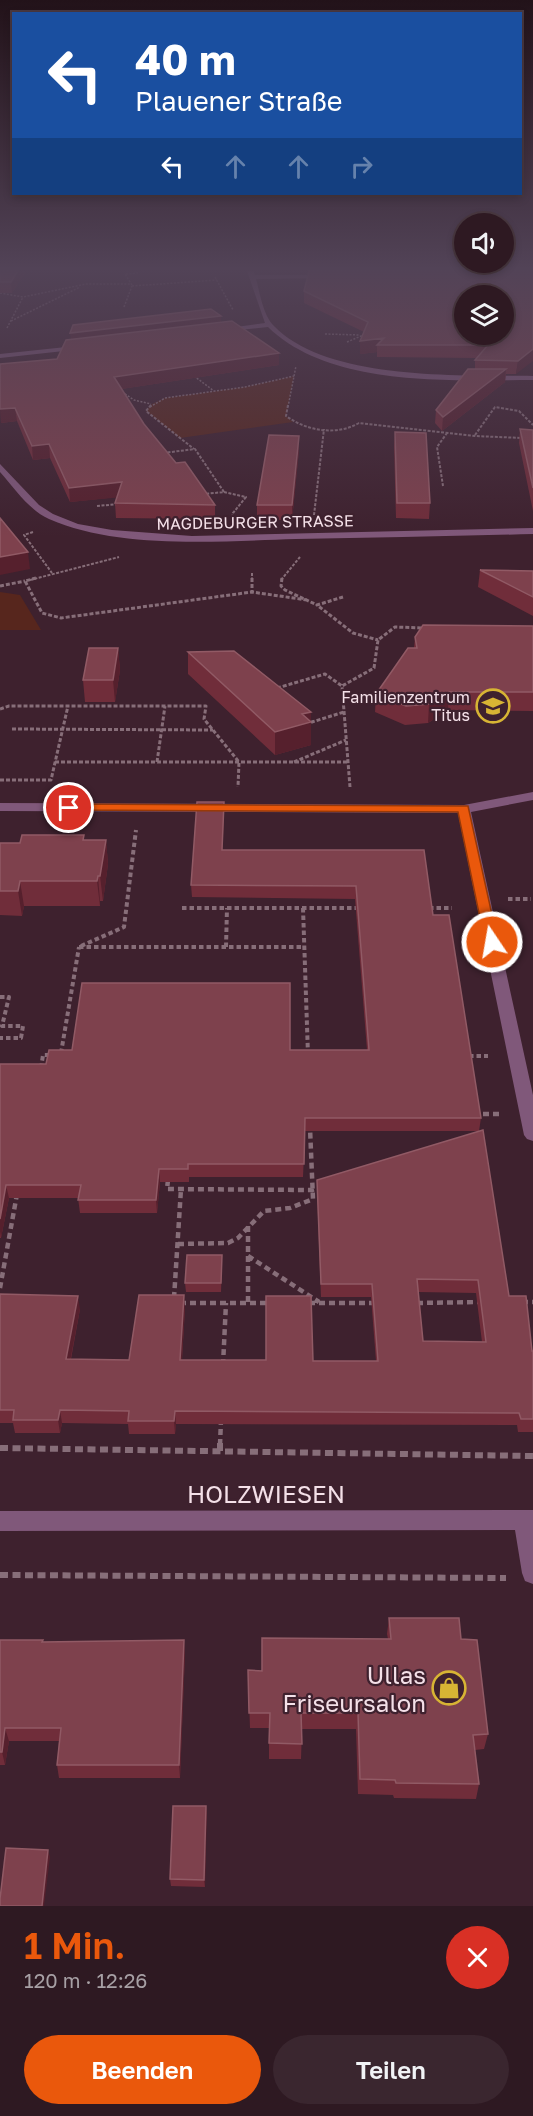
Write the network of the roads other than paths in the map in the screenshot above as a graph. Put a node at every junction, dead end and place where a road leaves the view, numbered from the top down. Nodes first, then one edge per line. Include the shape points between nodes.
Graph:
1 (332, 360) edge
2 (533, 378) edge
3 (0, 467) edge
4 (533, 531) edge
5 (533, 796) edge
6 (0, 807) edge
7 (464, 809) junction
8 (533, 1135) edge
9 (529, 1520) edge
10 (0, 1521) edge
11 (522, 1576) edge

1 - 2 street via 405,374
3 - 4 street, MAGDEBURGER STRASSE via 36,507 60,520 153,538
5 - 7 street
6 - 7 street
7 - 8 street
9 - 10 street, HOLZWIESEN
9 - 11 street

